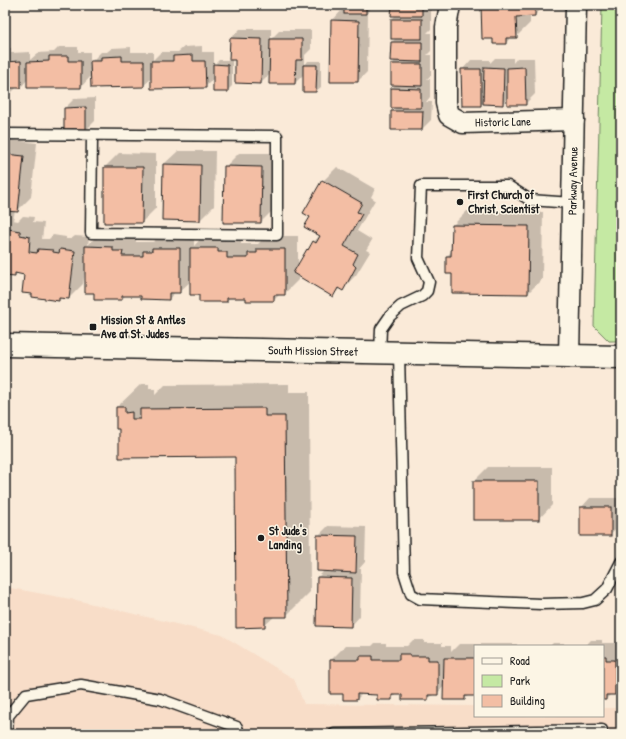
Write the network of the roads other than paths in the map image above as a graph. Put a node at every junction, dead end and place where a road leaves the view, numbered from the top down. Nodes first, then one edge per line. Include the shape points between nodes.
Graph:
1 (450, 5) edge
2 (576, 5) edge
3 (574, 120) junction
4 (5, 134) edge
5 (92, 135) junction
6 (572, 203) junction
7 (5, 344) edge
8 (389, 353) junction
9 (569, 357) junction
10 (621, 357) edge
11 (621, 562) edge
12 (571, 732) edge
13 (7, 734) edge
14 (239, 734) edge
15 (334, 734) edge
16 (602, 734) edge

1 - 3 street, Historic Lane via 446,27 446,103 449,115 463,123
2 - 3 street, Parkway Avenue
3 - 6 street, Parkway Avenue
4 - 5 lane
5 - 5 lane via 277,136 277,235 91,233
6 - 8 lane via 530,200 508,186 421,186 418,258 429,282 427,291 422,296 401,306 380,329
6 - 9 street, Parkway Avenue
7 - 8 main road, South Mission Street
8 - 9 main road, South Mission Street
8 - 11 lane via 404,572 411,594 420,599 541,604 583,603 595,600 607,589
9 - 10 main road, South Mission Street
12 - 15 lane
12 - 16 lane via 602,730
13 - 14 lane via 8,716 26,694 81,685 160,699 237,727

